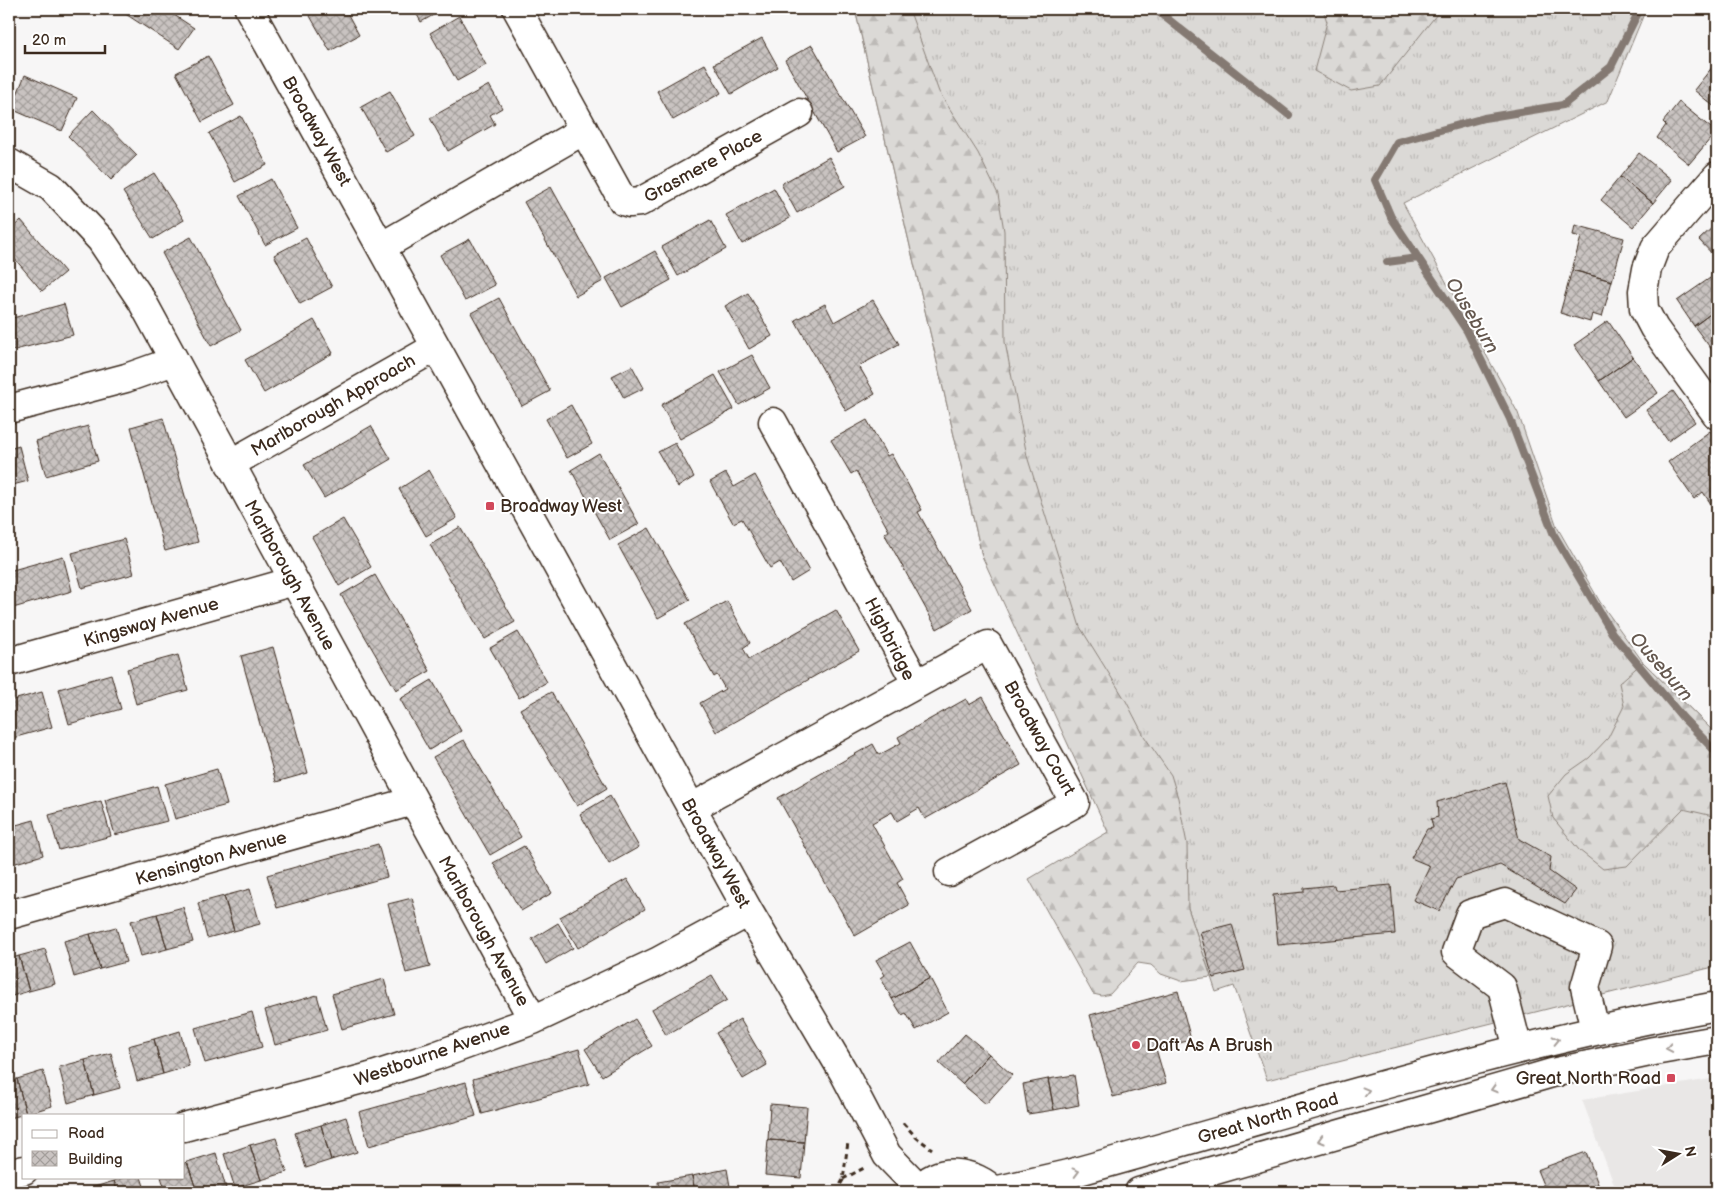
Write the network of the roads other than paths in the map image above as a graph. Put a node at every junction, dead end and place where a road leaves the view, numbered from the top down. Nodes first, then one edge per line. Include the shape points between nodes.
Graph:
1 (249, 9) edge
2 (517, 9) edge
3 (799, 113) dead end
4 (584, 130) junction
5 (9, 163) edge
6 (1717, 176) edge
7 (381, 247) junction
8 (436, 347) junction
9 (174, 361) junction
10 (9, 409) edge
11 (1717, 415) edge
12 (772, 422) dead end
13 (230, 464) junction
14 (294, 581) junction
15 (9, 662) edge
16 (917, 684) junction
17 (413, 801) junction
18 (691, 808) junction
19 (949, 872) dead end
20 (749, 912) junction
21 (9, 915) edge
22 (1717, 1006) edge
23 (533, 1020) junction
24 (1596, 1030) junction
25 (1717, 1040) edge
26 (1518, 1049) junction
27 (185, 1127) edge
28 (22, 1171) edge
29 (9, 1174) edge
30 (919, 1191) edge
31 (995, 1192) edge
32 (1139, 1192) edge

1 - 7 street, Broadway West
2 - 4 street, Grasmere Place
3 - 4 street, Grasmere Place via 640,202 630,203 623,201
4 - 7 street
5 - 9 street, Marlborough Avenue via 51,187 101,240 142,301
6 - 11 street via 1655,248 1646,269 1642,291 1644,309 1654,328
7 - 8 street, Broadway West
8 - 13 street, Marlborough Approach
8 - 18 street, Broadway West
9 - 10 street via 126,378
9 - 13 street, Marlborough Avenue
12 - 16 street, Highbridge
13 - 14 street, Marlborough Avenue
14 - 15 street, Kingsway Avenue
14 - 17 street, Marlborough Avenue
16 - 18 street, Highbridge
16 - 19 street, Broadway Court via 988,645 1075,803
17 - 21 street, Kensington Avenue
17 - 23 street, Marlborough Avenue
18 - 20 street, Broadway West
20 - 23 street, Westbourne Avenue via 657,962
20 - 30 street, Broadway West via 844,1073 887,1155
22 - 24 street, Great North Road
23 - 27 street, Westbourne Avenue via 370,1077
26 -> 24 street, Great North Road
24 - 26 street via 1585,987 1597,946 1506,903 1470,914 1456,952 1502,987
25 -> 32 street, Great North Road via 1552,1072
31 -> 26 street, Great North Road
28 - 29 street
30 - 31 street, Great North Road via 933,1179 949,1173 966,1174 982,1180

